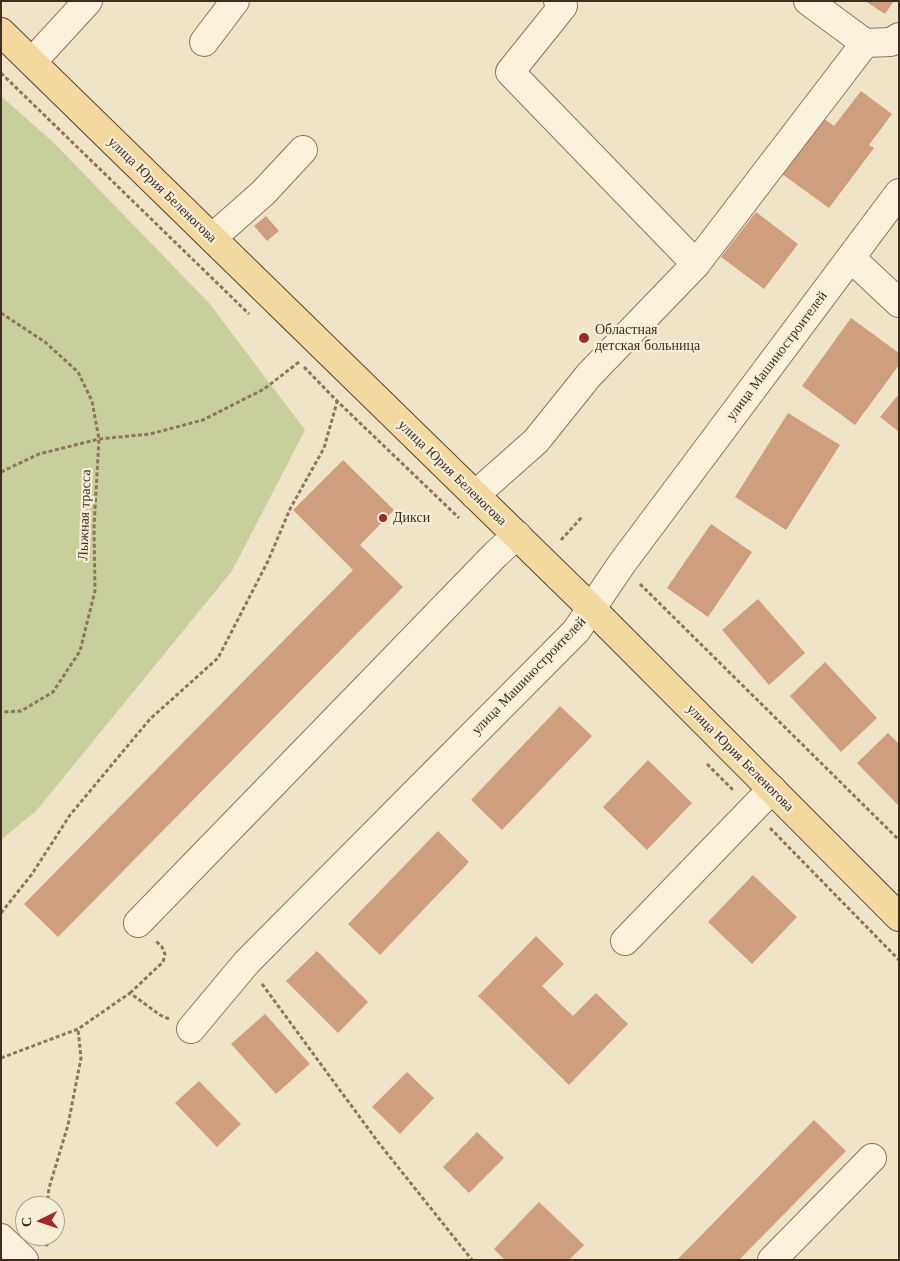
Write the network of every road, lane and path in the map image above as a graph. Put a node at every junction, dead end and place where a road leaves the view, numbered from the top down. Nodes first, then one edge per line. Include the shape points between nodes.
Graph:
1 (88, 1) edge
2 (235, 1) edge
3 (558, 1) edge
4 (808, 1) edge
5 (1, 32) edge
6 (899, 37) edge
7 (204, 42) dead end
8 (865, 43) junction
9 (32, 62) junction
10 (1, 74) edge
11 (303, 150) dead end
12 (899, 193) edge
13 (212, 238) junction
14 (851, 258) junction
15 (696, 264) junction
16 (899, 303) edge
17 (1, 313) edge
18 (256, 320) dead end
19 (337, 401) junction
20 (99, 439) junction
21 (1, 472) edge
22 (475, 494) junction
23 (582, 517) dead end
24 (462, 521) dead end
25 (517, 535) junction
26 (561, 540) dead end
27 (635, 578) dead end
28 (592, 609) junction
29 (1, 712) edge
30 (772, 789) junction
31 (899, 840) edge
32 (1, 913) edge
33 (899, 918) edge
34 (138, 923) joint
35 (625, 941) dead end
36 (247, 962) junction
37 (130, 993) junction
38 (78, 1029) junction
39 (191, 1029) joint
40 (1, 1058) edge
41 (872, 1158) dead end
42 (48, 1196) edge
43 (1, 1238) edge
44 (24, 1260) edge
45 (472, 1260) edge
46 (772, 1260) edge

1 - 9 street
2 - 7 street
3 - 15 street via 563,6 510,72
4 - 8 street
5 - 9 main road, улица Юрия Беленогова
6 - 8 street via 891,42
8 - 15 street
9 - 13 main road, улица Юрия Беленогова
10 - 18 path
11 - 13 street via 263,193
12 - 14 street, улица Машиностроителей
13 - 22 main road, улица Юрия Беленогова
14 - 16 street
14 - 28 street, улица Машиностроителей via 623,562
15 - 22 street via 589,375 536,441
17 - 20 path, Лыжная трасса via 45,342 78,372 92,401
19 - 20 path via 299,362 264,389 203,420 150,434
19 - 24 path
19 - 32 path via 324,448 290,508 268,561 218,658 150,719 70,815 32,874
20 - 21 path via 39,454
20 - 29 path, Лыжная трасса via 94,526 95,591 80,652 53,692 21,711
22 - 25 main road, улица Юрия Беленогова
23 - 26 path
25 - 28 main road, улица Юрия Беленогова
25 - 34 street
27 - 31 path
28 - 30 main road, улица Юрия Беленогова
28 - 36 street, улица Машиностроителей via 576,631
30 - 33 main road, улица Юрия Беленогова
30 - 35 street
34 - 37 path via 165,954 163,962
36 - 39 street, улица Машиностроителей
36 - 45 path via 378,1142
37 - 38 path
37 - 39 path via 160,1016
38 - 40 path
38 - 42 path via 81,1058 68,1125
41 - 46 street
43 - 44 street

